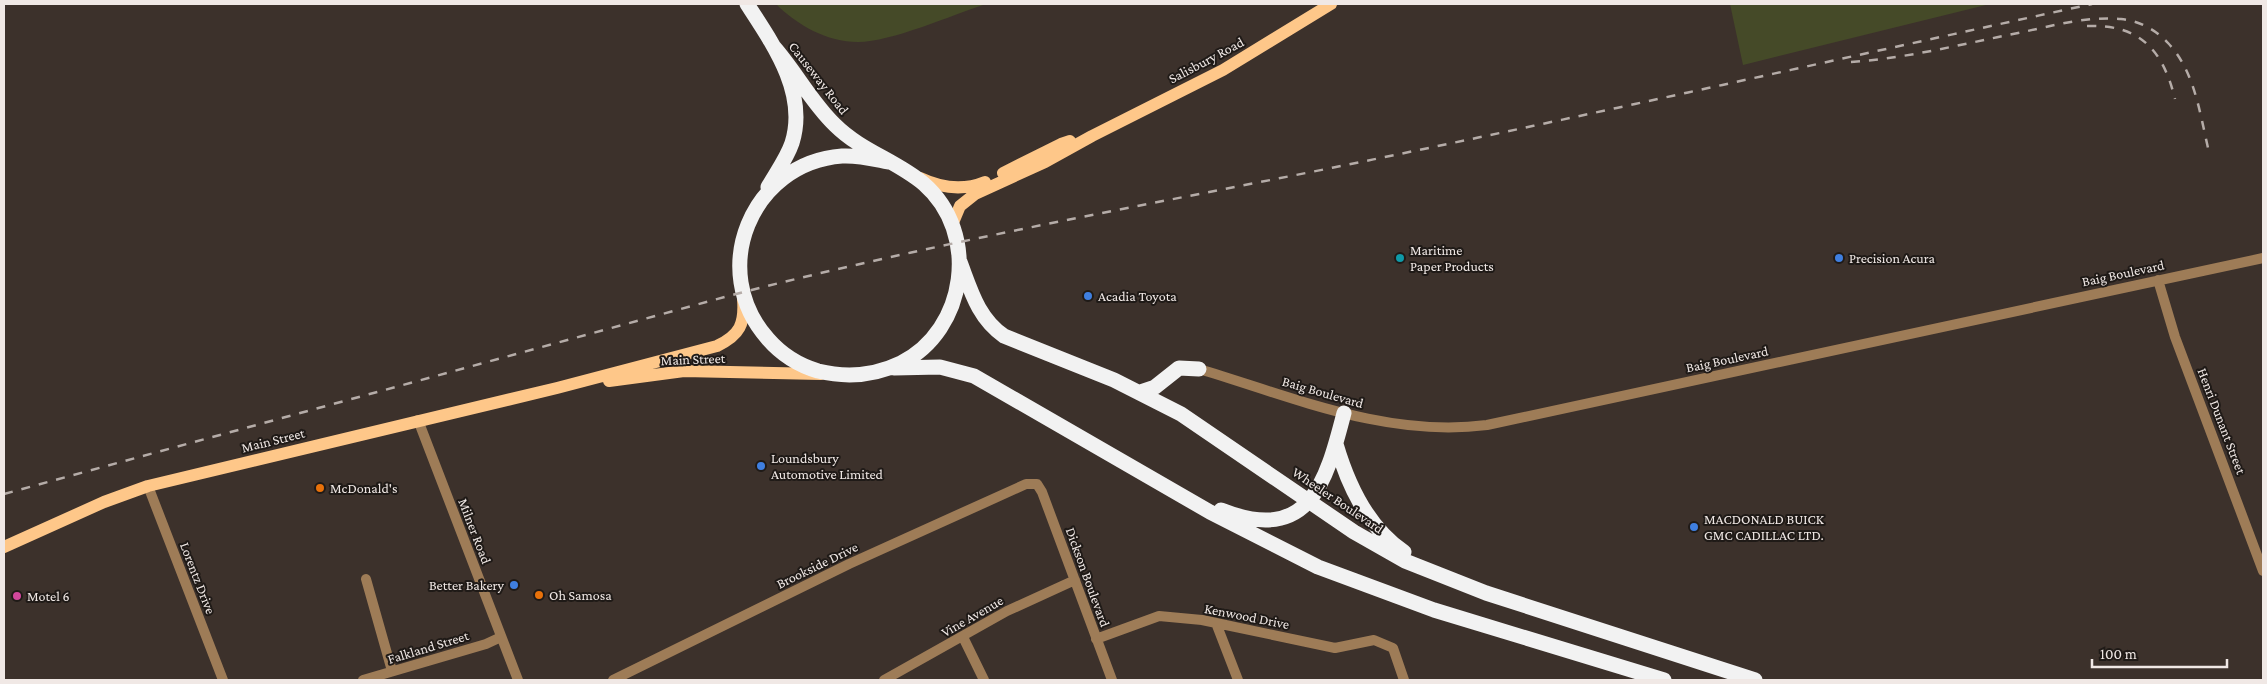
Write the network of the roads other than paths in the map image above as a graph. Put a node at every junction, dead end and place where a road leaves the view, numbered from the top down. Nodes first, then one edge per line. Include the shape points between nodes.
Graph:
1 (747, 4) edge
2 (1331, 4) edge
3 (774, 47) junction
4 (1092, 136) junction
5 (888, 162) junction
6 (905, 171) junction
7 (761, 200) junction
8 (952, 226) junction
9 (2263, 258) edge
10 (960, 262) junction
11 (2158, 280) junction
12 (742, 292) junction
13 (890, 368) junction
14 (1199, 370) joint
15 (832, 374) junction
16 (557, 388) junction
17 (1140, 392) junction
18 (1344, 413) junction
19 (418, 420) junction
20 (1336, 444) junction
21 (1037, 484) joint
22 (148, 486) junction
23 (1176, 492) junction
24 (1310, 502) junction
25 (2258, 544) edge
26 (4, 547) edge
27 (2263, 571) edge
28 (1443, 577) junction
29 (366, 579) dead end
30 (1075, 580) junction
31 (1216, 623) junction
32 (501, 637) junction
33 (963, 637) junction
34 (1096, 639) junction
35 (392, 672) junction
36 (629, 676) edge
37 (222, 680) edge
38 (363, 680) edge
39 (518, 680) edge
40 (613, 680) edge
41 (884, 680) edge
42 (984, 680) edge
43 (1112, 680) edge
44 (1238, 680) edge
45 (1404, 680) edge
46 (1664, 680) edge
47 (1755, 680) edge

1 - 3 highway, Causeway Road
2 - 4 main road, Salisbury Road via 1223,70
3 - 5 highway, Causeway Road via 833,124
3 - 7 highway, Causeway Road via 788,75 797,116 792,144
4 - 6 main road, Salisbury Road via 1061,144 983,184 968,187 933,184
4 - 8 main road, Salisbury Road via 966,199 954,216
5 - 6 highway
5 - 7 highway via 858,156 819,160 777,182
6 - 8 highway via 925,185 941,204
7 - 12 highway via 750,218 740,251
8 - 10 highway
9 - 11 street, Baig Boulevard
10 - 13 highway via 954,300 936,334 907,360
10 - 17 highway, Wheeler Boulevard via 980,313 997,331
11 - 18 street, Baig Boulevard via 1487,425 1423,428
11 - 25 street, Henri Dunant Street via 2175,337
12 - 15 highway via 756,324 774,346 798,362
12 - 16 main road, Main Street via 742,323 729,340 717,346
13 - 15 highway via 861,375
13 - 23 highway via 940,367 968,373
14 - 17 highway via 1179,368 1156,387
14 - 18 street, Baig Boulevard
15 - 16 main road, Main Street via 684,371
16 - 19 main road, Main Street
17 - 24 highway, Wheeler Boulevard via 1214,435
18 - 20 highway
19 - 22 main road, Main Street
19 - 32 street, Milner Road
20 - 24 highway via 1321,485
20 - 28 highway via 1350,484 1378,530 1394,546
21 - 30 street, Dickson Boulevard
21 - 36 street, Brookside Drive via 1026,484 849,564
22 - 26 main road, Main Street
22 - 37 street, Lorentz Drive
23 - 24 highway via 1258,520 1286,515
23 - 46 highway via 1259,538 1348,580 1434,610
24 - 28 highway, Wheeler Boulevard via 1390,554
25 - 27 street, Henri Dunant Street
28 - 47 highway, Wheeler Boulevard
29 - 35 street
30 - 33 street, Vine Avenue via 1007,611
30 - 34 street, Dickson Boulevard
31 - 34 street, Kenwood Drive via 1159,616
31 - 44 street
31 - 45 street, Kenwood Drive via 1335,648 1374,640 1393,648
32 - 35 street, Falkland Street
32 - 39 street, Milner Road
33 - 41 street, Vine Avenue
33 - 42 street
34 - 43 street, Dickson Boulevard
35 - 38 street, Falkland Street
36 - 40 street, Brookside Drive

